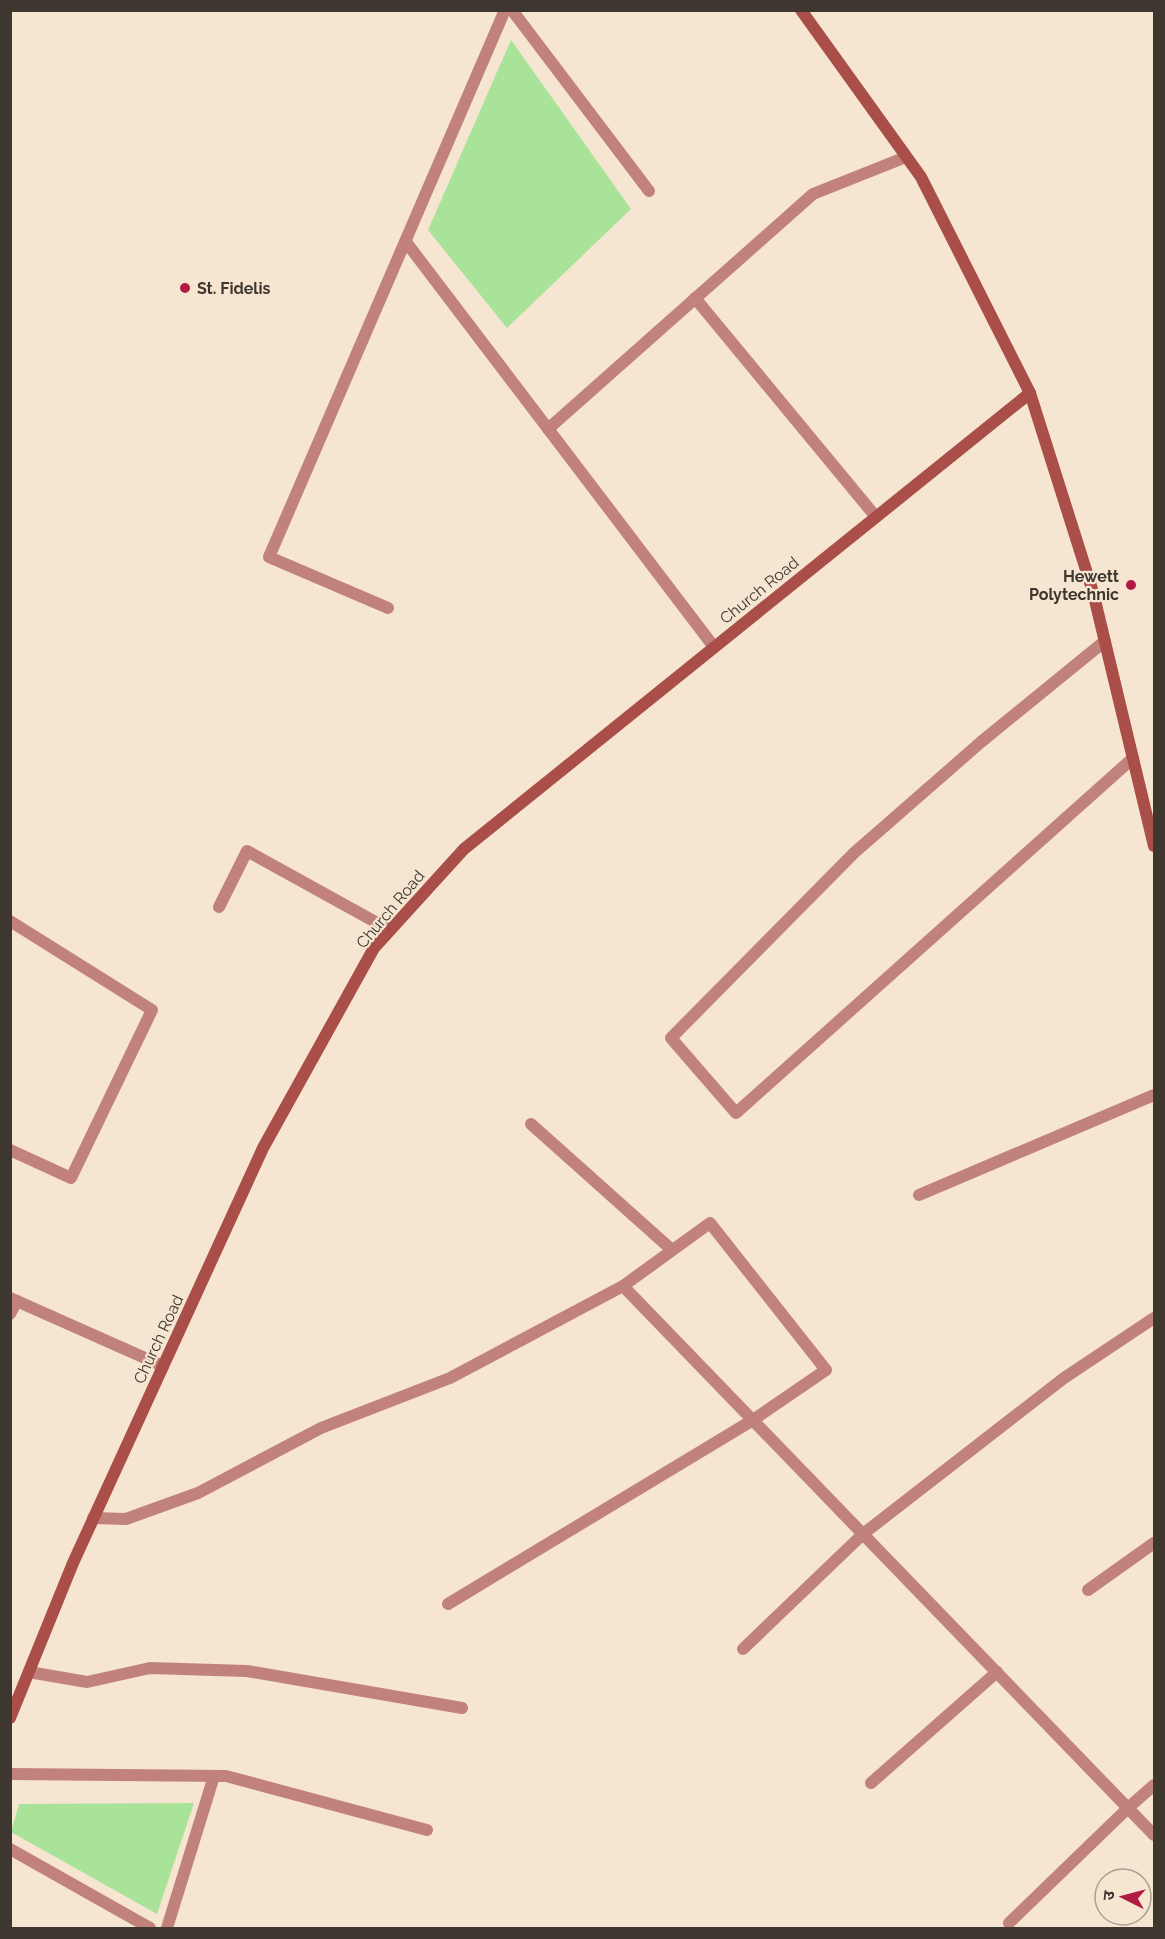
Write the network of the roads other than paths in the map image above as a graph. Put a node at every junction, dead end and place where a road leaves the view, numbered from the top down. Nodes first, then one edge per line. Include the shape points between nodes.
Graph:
1 (505, 10) edge
2 (512, 10) edge
3 (801, 10) edge
4 (906, 157) junction
5 (649, 190) dead end
6 (406, 242) junction
7 (695, 298) junction
8 (1030, 393) junction
9 (548, 429) junction
10 (876, 517) junction
11 (388, 608) dead end
12 (1105, 641) junction
13 (714, 648) junction
14 (1133, 758) junction
15 (1155, 846) edge
16 (219, 907) dead end
17 (10, 921) edge
18 (390, 930) junction
19 (1155, 1095) edge
20 (531, 1124) dead end
21 (10, 1150) edge
22 (919, 1195) dead end
23 (672, 1250) junction
24 (623, 1286) junction
25 (14, 1299) edge
26 (10, 1314) edge
27 (1155, 1318) edge
28 (164, 1366) junction
29 (753, 1420) junction
30 (93, 1518) junction
31 (863, 1534) junction
32 (1155, 1543) edge
33 (1088, 1590) dead end
34 (447, 1604) dead end
35 (743, 1649) dead end
36 (29, 1672) junction
37 (997, 1672) junction
38 (462, 1708) dead end
39 (10, 1718) edge
40 (10, 1774) edge
41 (214, 1776) junction
42 (871, 1783) dead end
43 (1155, 1785) edge
44 (1128, 1808) junction
45 (427, 1830) dead end
46 (1155, 1835) edge
47 (10, 1850) edge
48 (1009, 1923) dead end
49 (150, 1929) edge
50 (167, 1929) edge

1 - 6 street
2 - 5 street
3 - 4 street
4 - 7 street via 813,194
4 - 8 street via 921,177
6 - 9 street
6 - 11 street via 269,557
7 - 9 street
7 - 10 street
8 - 10 street, Church Road
8 - 12 street
9 - 13 street
10 - 13 street, Church Road
12 - 14 street
12 - 14 street via 854,853 671,1038 736,1113
13 - 18 street, Church Road via 464,849
14 - 15 street
16 - 18 street via 247,851
17 - 21 street via 152,1010 71,1178
18 - 28 street, Church Road via 374,948 263,1148
19 - 22 street
20 - 23 street
23 - 24 street
23 - 29 street via 710,1223 826,1370
24 - 29 street
24 - 30 street via 450,1378 321,1428 198,1494 126,1519
25 - 26 street
25 - 28 street
27 - 31 street via 1064,1378
28 - 30 street, Church Road
29 - 31 street
29 - 34 street
30 - 36 street, Church Road
31 - 35 street
31 - 37 street
32 - 33 street
36 - 38 street via 87,1682 150,1668 247,1671
36 - 39 street, Church Road
37 - 42 street
37 - 44 street
40 - 41 street
41 - 45 street
41 - 50 street
43 - 44 street
44 - 46 street
44 - 48 street
47 - 49 street

